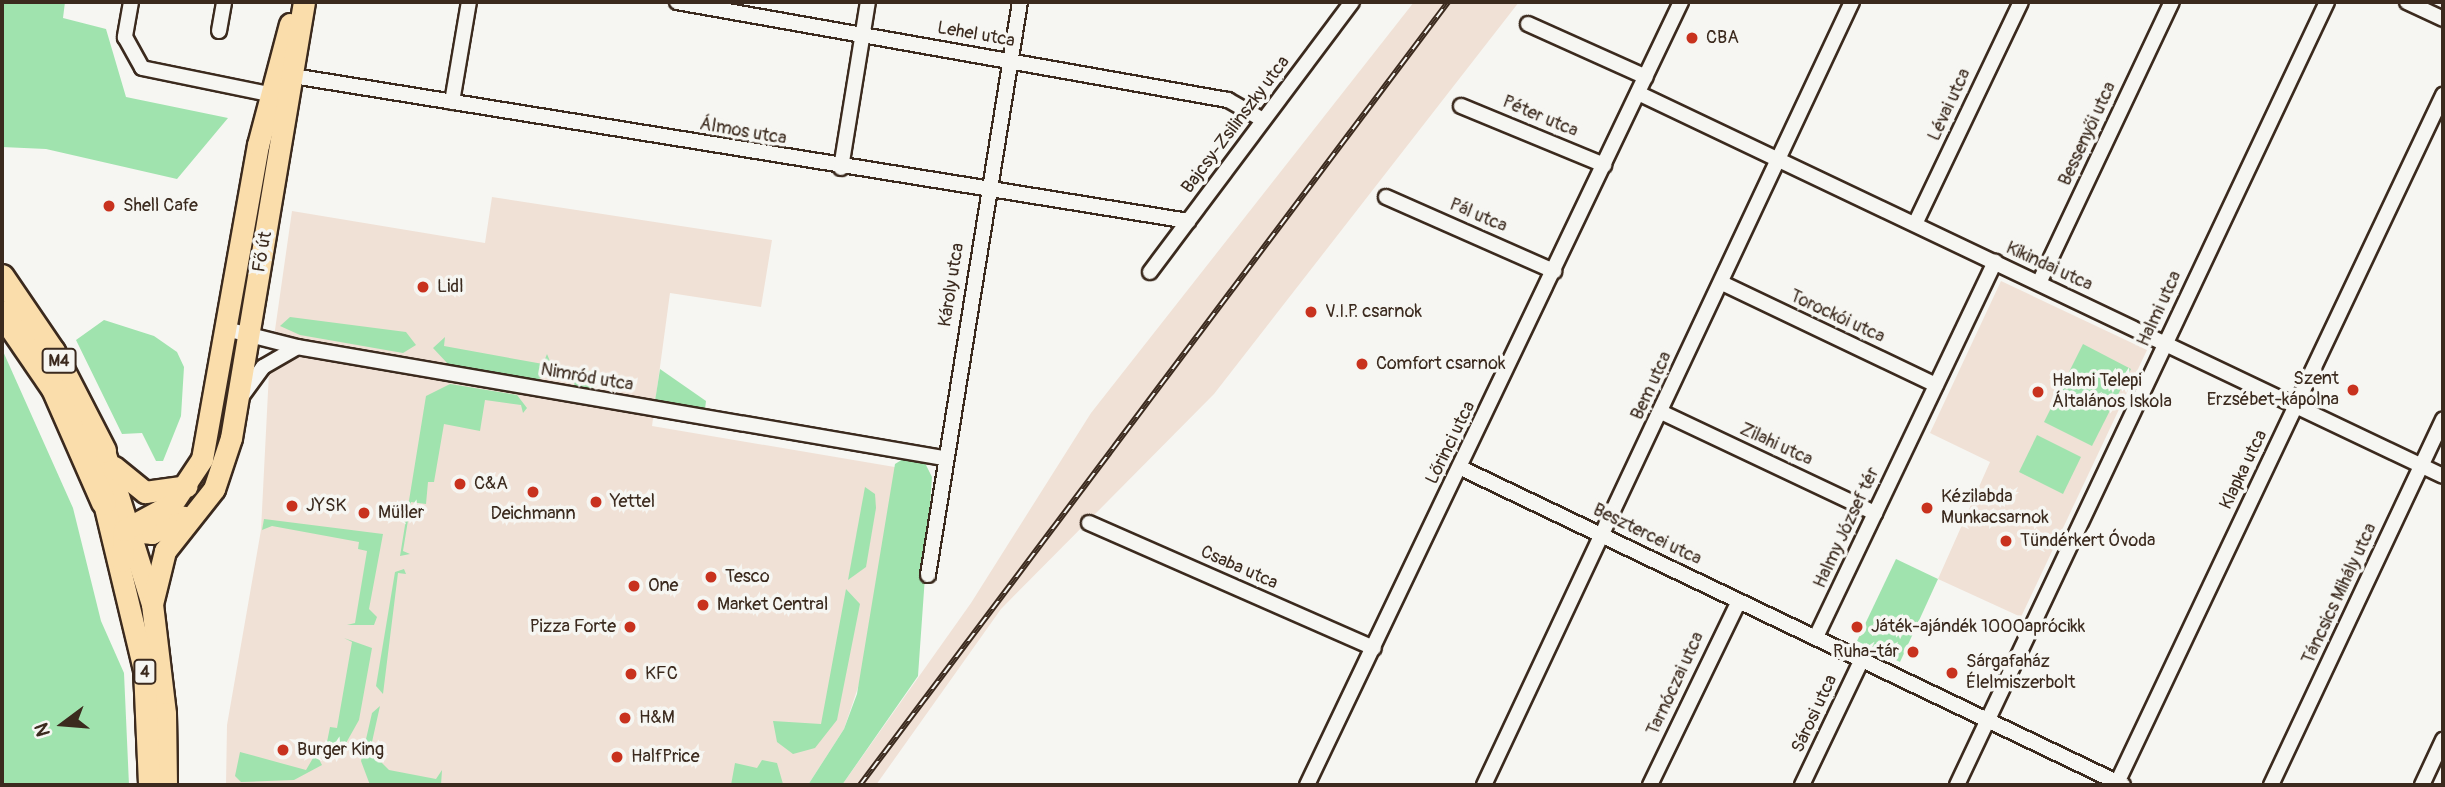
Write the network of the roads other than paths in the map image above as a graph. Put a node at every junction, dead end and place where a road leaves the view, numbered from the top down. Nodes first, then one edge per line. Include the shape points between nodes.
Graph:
1 (131, 2) edge
2 (224, 2) edge
3 (296, 2) edge
4 (304, 2) edge
5 (468, 2) edge
6 (677, 2) edge
7 (868, 2) edge
8 (1020, 2) edge
9 (1353, 2) edge
10 (1681, 2) edge
11 (1852, 2) edge
12 (2021, 2) edge
13 (2172, 2) edge
14 (2327, 2) edge
15 (2407, 2) edge
16 (2443, 19) edge
17 (1528, 24) dead end
18 (219, 32) dead end
19 (863, 33) junction
20 (1010, 60) junction
21 (293, 76) junction
22 (1646, 77) junction
23 (1638, 93) junction
24 (269, 94) junction
25 (2443, 95) edge
26 (452, 102) junction
27 (1461, 106) dead end
28 (1263, 120) junction
29 (284, 136) junction
30 (1778, 158) junction
31 (1604, 165) junction
32 (841, 168) junction
33 (988, 191) junction
34 (1386, 197) dead end
35 (1188, 220) junction
36 (1915, 224) junction
37 (1994, 262) junction
38 (1555, 271) junction
39 (1150, 272) dead end
40 (2, 277) edge
41 (1722, 283) junction
42 (2039, 283) junction
43 (2, 313) edge
44 (226, 329) junction
45 (249, 336) junction
46 (2165, 343) junction
47 (297, 347) junction
48 (1936, 385) junction
49 (237, 403) junction
50 (2296, 406) junction
51 (1661, 412) junction
52 (2443, 419) edge
53 (104, 451) junction
54 (943, 458) junction
55 (2421, 466) junction
56 (1461, 468) junction
57 (2443, 477) edge
58 (189, 485) junction
59 (208, 498) junction
60 (104, 503) junction
61 (1875, 513) junction
62 (1089, 523) dead end
63 (130, 528) junction
64 (1602, 535) junction
65 (122, 561) junction
66 (928, 575) dead end
67 (1739, 601) junction
68 (152, 604) junction
69 (1816, 637) junction
70 (1374, 648) junction
71 (1862, 659) junction
72 (1989, 719) junction
73 (2443, 740) edge
74 (2119, 784) edge
75 (149, 785) edge
76 (166, 785) edge
77 (1307, 785) edge
78 (1483, 785) edge
79 (1650, 785) edge
80 (1802, 785) edge
81 (1957, 785) edge
82 (2271, 785) edge
83 (2422, 785) edge

1 - 24 street via 125,37 142,68
2 - 18 street
3 - 24 main road
4 - 21 main road, Fő út / 4
5 - 26 street
6 - 19 street, Lehel utca
7 - 19 street
8 - 20 street, Károly utca
9 - 28 street, Bajcsy-Zsilinszky utca
10 - 22 street, Lőrinci utca
11 - 30 street, Bem utca
12 - 36 street, Lévai utca
13 - 42 street, Bessenyői utca
14 - 46 street, Halmi utca
15 - 16 street
17 - 22 street
19 - 20 street, Lehel utca
19 - 32 street
20 - 28 street, Lehel utca via 1228,100
20 - 33 street, Károly utca
21 - 26 street, Álmos utca
21 - 29 main road, Fő út / 4
22 - 23 street, Lőrinci utca
23 - 30 street, Kikindai utca
23 - 31 street, Lőrinci utca
24 - 29 main road
24 - 44 main road
25 - 50 street, Klapka utca
26 - 32 street, Álmos utca
27 - 31 street, Péter utca
28 - 35 street, Bajcsy-Zsilinszky utca
29 - 45 main road, Fő út / 4
30 - 36 street, Kikindai utca
30 - 41 street, Bem utca
31 - 38 street, Lőrinci utca
32 - 33 street, Álmos utca
33 - 35 street, Álmos utca
33 - 54 street, Károly utca
34 - 38 street, Pál utca
35 - 39 street, Bajcsy-Zsilinszky utca
36 - 37 street, Kikindai utca
37 - 42 street, Kikindai utca
37 - 48 street, Halmy József tér
38 - 56 street, Lőrinci utca
40 - 53 highway, M4 via 53,352
41 - 48 street, Torockói utca
41 - 51 street, Bem utca
42 - 46 street, Kikindai utca
43 - 60 highway, M4 via 54,389
44 - 45 street, Nimród utca
44 - 58 main road via 207,442
45 - 47 street, Nimród utca
45 - 49 main road, Fő út / 4
46 - 50 street, Kikindai utca
46 - 72 street, Halmi utca
47 - 49 street via 263,367
47 - 54 street, Nimród utca
48 - 61 street, Halmy József tér
49 - 59 main road, Fő út / 4 via 223,467
50 - 55 street, Kikindai utca
50 - 74 street, Klapka utca
51 - 61 street, Zilahi utca
51 - 64 street, Bem utca
52 - 55 street, Táncsics Mihály utca
53 - 58 main road via 128,483 145,492
53 - 63 main road
54 - 66 street, Károly utca
55 - 57 street, Kikindai utca
55 - 82 street, Táncsics Mihály utca
56 - 64 street, Besztercei utca
56 - 70 street, Lőrinci utca
58 - 63 main road via 172,504
59 - 63 main road via 165,530
59 - 68 main road, 4 via 165,551
60 - 63 main road
60 - 65 main road
61 - 69 street, Halmy József tér
62 - 70 street, Csaba utca
63 - 65 main road, 4
63 - 68 main road
64 - 67 street, Besztercei utca
64 - 78 street, Bem utca
65 - 75 main road, 4 via 145,669
67 - 69 street, Besztercei utca
67 - 79 street, Tarnóczai utca
68 - 76 main road, 4 via 164,701
69 - 71 street
70 - 77 street, Lőrinci utca
71 - 72 street
71 - 80 street, Sárosi utca
72 - 74 street
72 - 81 street, Halmi utca
73 - 83 street

